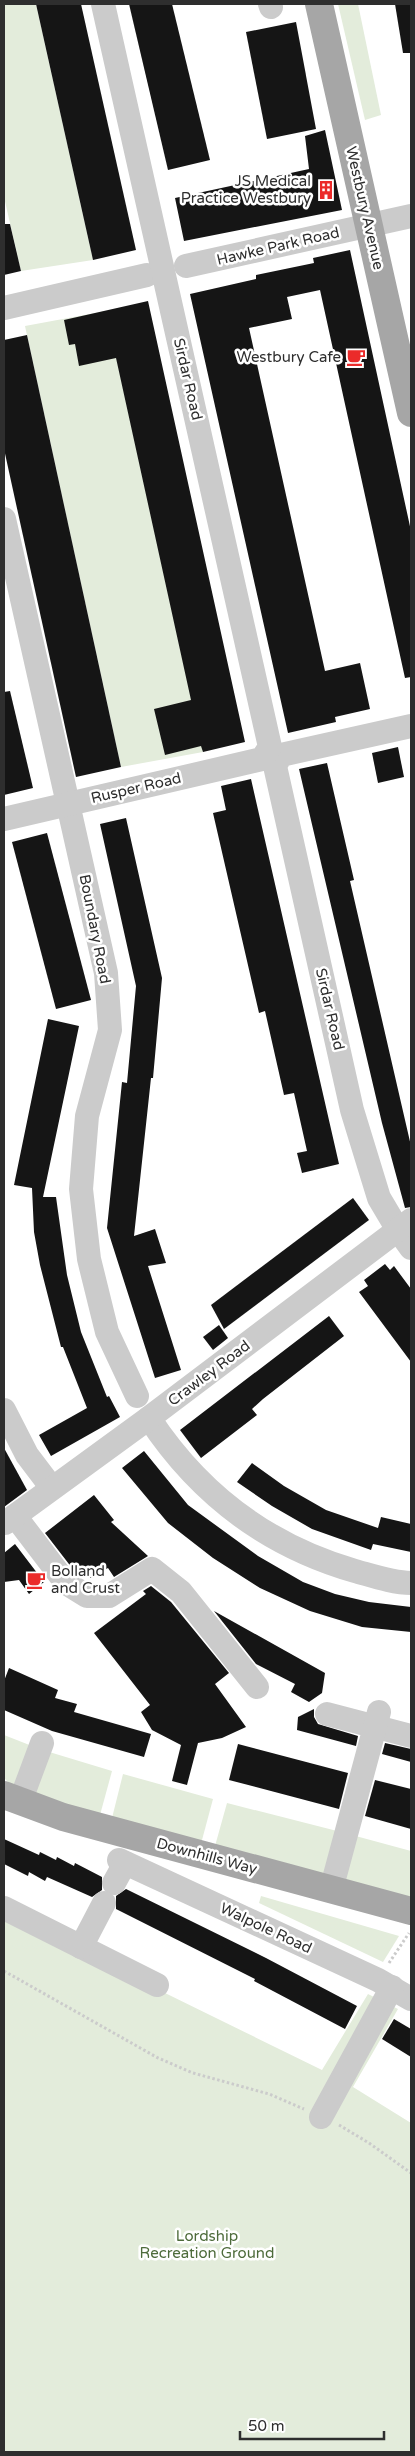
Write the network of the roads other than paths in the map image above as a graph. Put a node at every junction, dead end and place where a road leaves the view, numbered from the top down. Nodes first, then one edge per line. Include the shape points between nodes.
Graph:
1 (103, 4) edge
2 (319, 4) edge
3 (411, 216) edge
4 (369, 225) junction
5 (186, 266) dead end
6 (147, 275) dead end
7 (4, 308) edge
8 (411, 413) edge
9 (4, 519) edge
10 (411, 726) edge
11 (272, 757) junction
12 (68, 804) junction
13 (4, 819) edge
14 (407, 1233) edge
15 (137, 1396) dead end
16 (4, 1410) edge
17 (149, 1418) junction
18 (52, 1488) junction
19 (10, 1519) edge
20 (411, 1582) edge
21 (257, 1688) dead end
22 (326, 1714) dead end
23 (377, 1720) junction
24 (411, 1736) edge
25 (42, 1743) dead end
26 (12, 1799) edge
27 (331, 1890) junction
28 (4, 1908) edge
29 (410, 1922) edge
30 (81, 1947) junction
31 (157, 1986) dead end
32 (394, 1988) edge
33 (320, 2117) road end

1 - 11 street, Sirdar Road
2 - 4 main road, Westbury Avenue
3 - 4 street, Hawke Park Road
4 - 5 street, Hawke Park Road
4 - 8 main road, Westbury Avenue
6 - 7 street
9 - 12 street, Boundary Road
10 - 11 street, Rusper Road
11 - 12 street, Rusper Road
11 - 14 street, Sirdar Road via 352,1110 379,1198
12 - 13 street, Rusper Road
12 - 15 street, Boundary Road via 106,974 110,1030 86,1116 81,1189 89,1259 107,1332
14 - 17 street, Crawley Road
16 - 18 street via 27,1455
17 - 18 street, Crawley Road
17 - 20 street via 197,1480 279,1542 325,1562 372,1576
18 - 19 street, Crawley Road
19 - 21 street via 66,1583 87,1596 109,1596 152,1569 181,1592
22 - 23 street
23 - 24 street
23 - 27 street
25 - 26 street
26 - 27 main road, Downhills Way via 63,1817
27 - 29 main road, Downhills Way
28 - 30 street
30 - 31 street
30 - 32 street, Walpole Road via 116,1877 226,1901
32 - 33 street

